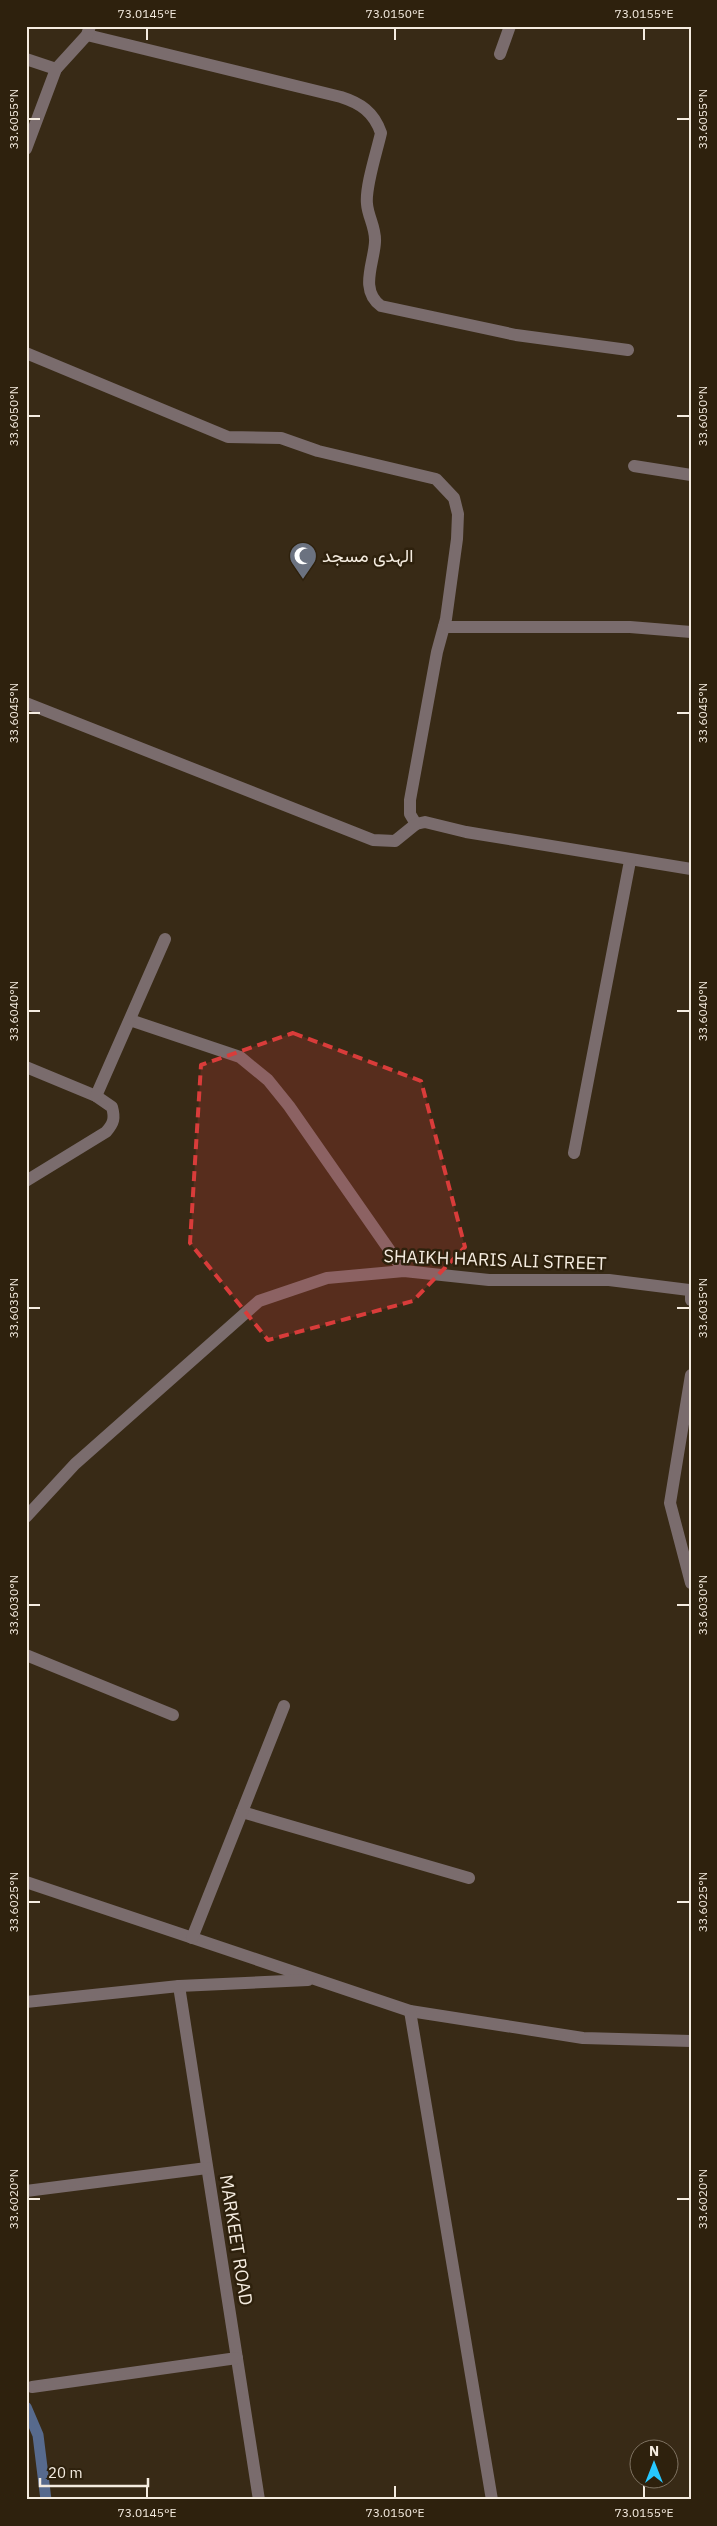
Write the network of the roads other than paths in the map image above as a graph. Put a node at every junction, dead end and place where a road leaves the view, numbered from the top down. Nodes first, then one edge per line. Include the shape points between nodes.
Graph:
1 (510, 26) edge
2 (89, 30) edge
3 (500, 54) dead end
4 (26, 59) edge
5 (56, 69) junction
6 (26, 149) edge
7 (628, 350) dead end
8 (26, 353) edge
9 (634, 466) dead end
10 (691, 475) edge
11 (444, 627) junction
12 (691, 632) edge
13 (26, 703) edge
14 (416, 824) junction
15 (630, 861) junction
16 (691, 869) edge
17 (165, 939) dead end
18 (130, 1020) junction
19 (26, 1067) edge
20 (96, 1096) junction
21 (574, 1153) dead end
22 (26, 1181) edge
23 (404, 1271) junction
24 (690, 1293) edge
25 (691, 1375) edge
26 (26, 1517) edge
27 (691, 1582) edge
28 (26, 1654) edge
29 (284, 1706) dead end
30 (173, 1715) dead end
31 (242, 1812) junction
32 (469, 1878) dead end
33 (26, 1882) edge
34 (192, 1938) junction
35 (315, 1979) junction
36 (179, 1986) junction
37 (26, 2002) edge
38 (410, 2011) junction
39 (691, 2041) edge
40 (208, 2168) junction
41 (26, 2191) edge
42 (237, 2358) junction
43 (32, 2387) dead end
44 (259, 2500) edge
45 (492, 2500) edge

1 - 3 street
2 - 5 street
2 - 7 street via 341,97 358,102 370,112 380,133 367,205 376,241 369,282 374,301 381,306 516,335
4 - 5 street
5 - 6 street
8 - 11 street via 228,437 281,438 318,451 436,479 454,498 458,514
9 - 10 street
11 - 12 street via 630,627
11 - 14 street via 410,800 410,814
13 - 14 street via 373,840 395,841
14 - 15 street via 425,822
15 - 16 street
15 - 21 street
17 - 18 street
18 - 20 street
18 - 23 street via 240,1057 268,1080
19 - 20 street
20 - 22 street via 112,1107 113,1124 106,1132
23 - 24 street, SHAIKH HARIS ALI STREET via 490,1280 609,1280
23 - 26 street, SHAIKH HARIS ALI STREET via 327,1278 259,1301 75,1464
25 - 27 street via 670,1503
28 - 30 street
29 - 31 street
31 - 32 street
31 - 34 street
33 - 34 street
34 - 35 street
35 - 36 street
35 - 38 street
36 - 37 street
36 - 40 street, MARKEET ROAD
38 - 39 street via 584,2038
38 - 45 street
40 - 41 street
40 - 42 street, MARKEET ROAD
42 - 43 street
42 - 44 street, MARKEET ROAD

